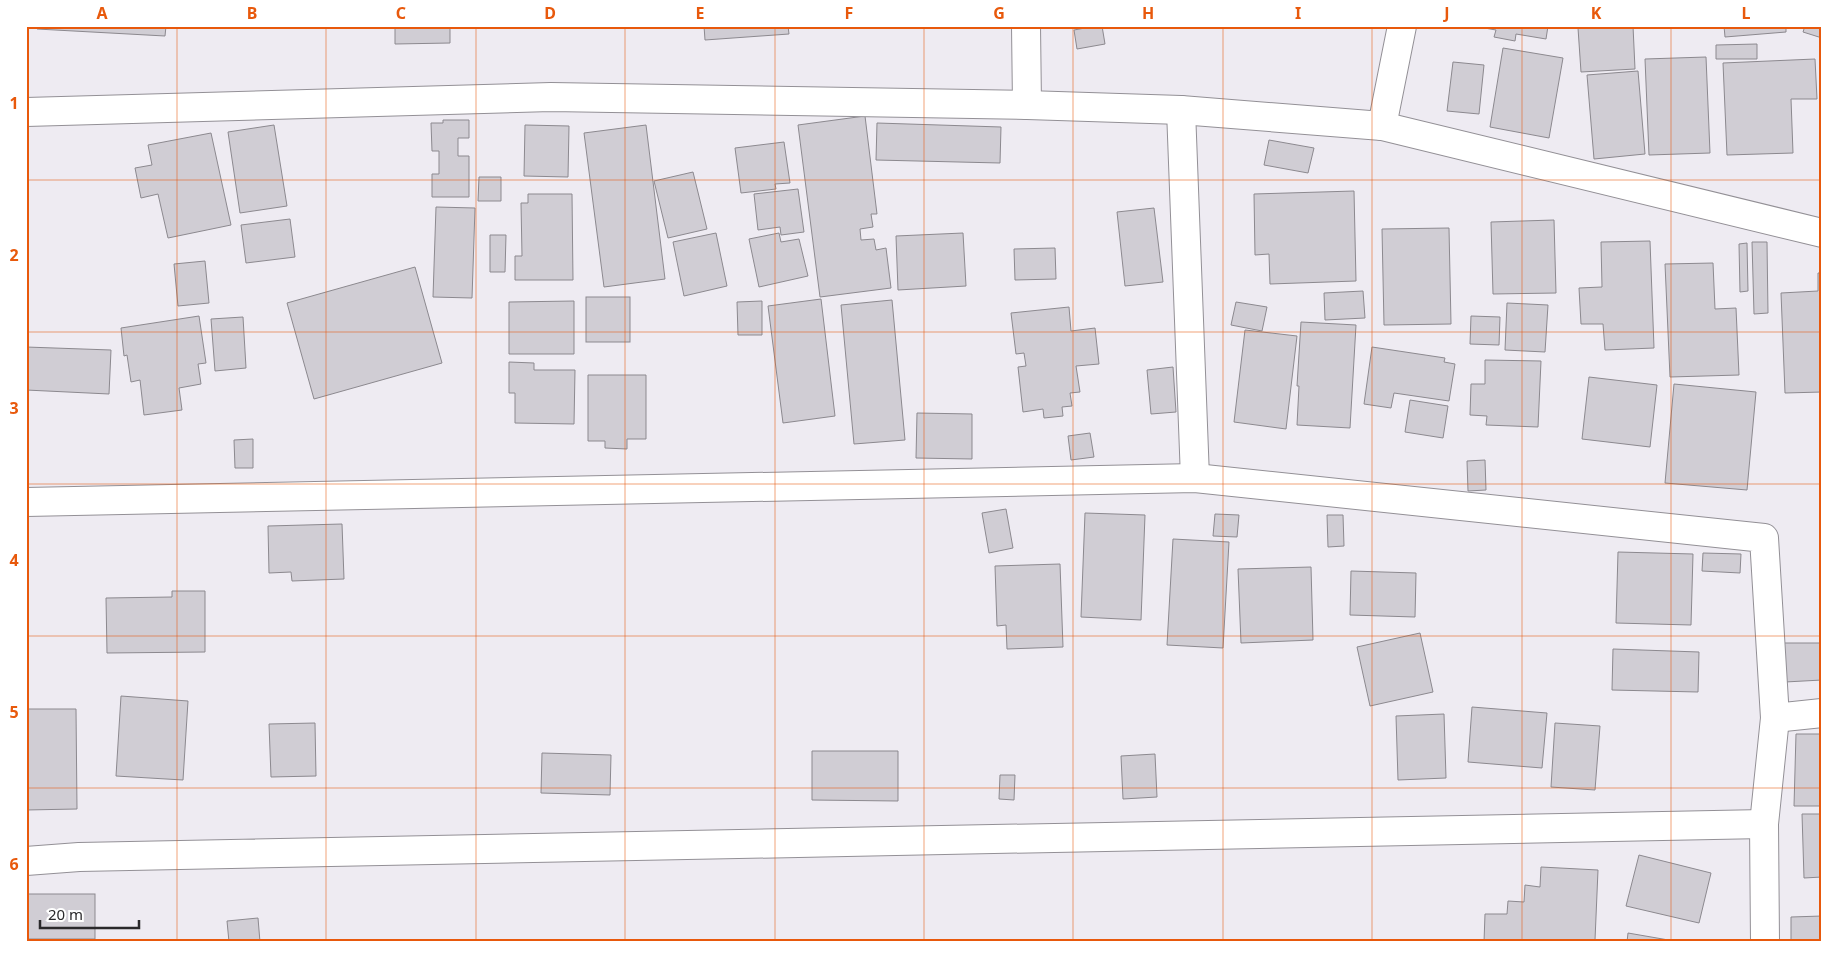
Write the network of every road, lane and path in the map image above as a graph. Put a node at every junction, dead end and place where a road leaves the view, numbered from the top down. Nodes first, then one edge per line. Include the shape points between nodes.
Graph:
1 (1026, 26) edge
2 (1402, 26) edge
3 (1028, 105) junction
4 (1181, 110) junction
5 (26, 112) edge
6 (1382, 126) junction
7 (1822, 233) edge
8 (1194, 478) junction
9 (26, 502) edge
10 (1822, 713) edge
11 (1775, 718) junction
12 (1764, 824) junction
13 (26, 861) edge
14 (1765, 942) edge

1 - 3 street
2 - 6 street
3 - 4 street
3 - 5 street via 551,97
4 - 6 street
4 - 8 street
6 - 7 street
8 - 9 street
8 - 11 street via 1764,538
10 - 11 street
11 - 12 street
12 - 13 street via 79,857
12 - 14 street

